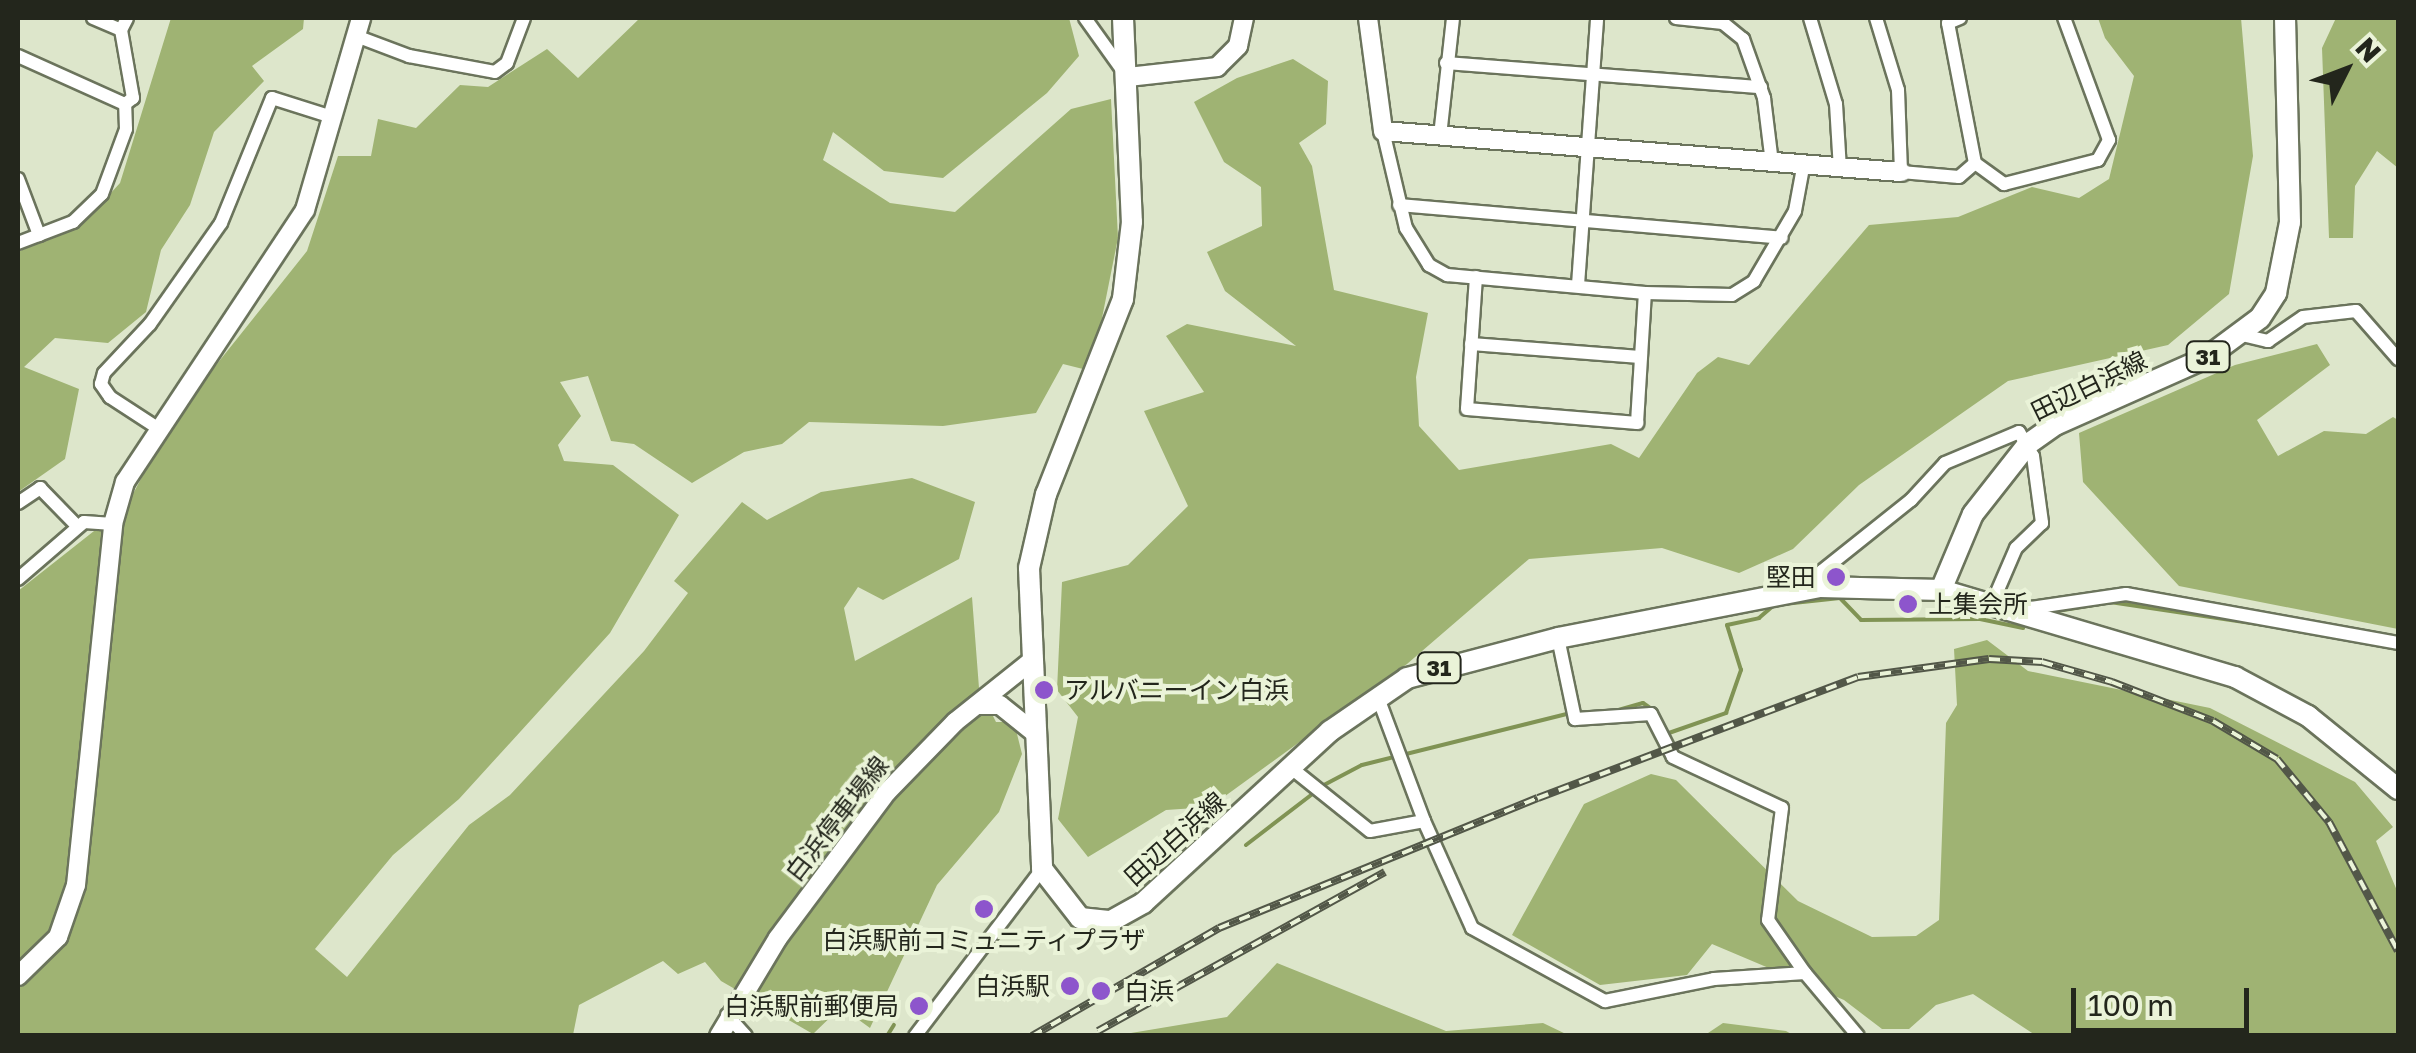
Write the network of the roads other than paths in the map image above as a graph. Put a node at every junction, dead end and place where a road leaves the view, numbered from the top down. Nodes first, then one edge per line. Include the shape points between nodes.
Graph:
1 (93, 18) edge
2 (361, 18) edge
3 (524, 18) edge
4 (1086, 18) edge
5 (1123, 18) edge
6 (1244, 18) edge
7 (1368, 18) edge
8 (1454, 18) edge
9 (1597, 18) edge
10 (1676, 18) edge
11 (1810, 18) edge
12 (1876, 18) edge
13 (1960, 18) edge
14 (2064, 18) edge
15 (2284, 18) edge
16 (1724, 20) edge
17 (124, 24) edge
18 (356, 36) junction
19 (18, 56) edge
20 (1446, 64) junction
21 (1128, 77) junction
22 (1592, 78) junction
23 (1761, 88) junction
24 (125, 104) junction
25 (332, 117) junction
26 (1383, 131) junction
27 (1440, 136) junction
28 (1587, 148) junction
29 (1772, 163) junction
30 (1975, 163) junction
31 (1803, 168) junction
32 (1840, 170) junction
33 (1901, 172) junction
34 (18, 179) edge
35 (1398, 205) junction
36 (1582, 221) junction
37 (39, 235) junction
38 (1782, 238) junction
39 (18, 243) edge
40 (1476, 278) junction
41 (1578, 285) junction
42 (1646, 293) junction
43 (2242, 335) junction
44 (1471, 344) junction
45 (1641, 357) junction
46 (2398, 359) edge
47 (156, 426) junction
48 (2028, 444) junction
49 (18, 503) edge
50 (114, 524) junction
51 (78, 526) junction
52 (18, 579) edge
53 (1820, 587) junction
54 (1941, 590) junction
55 (1991, 606) junction
56 (2026, 616) junction
57 (1558, 638) junction
58 (2398, 643) edge
59 (1030, 662) junction
60 (1377, 695) junction
61 (976, 704) junction
62 (1035, 733) junction
63 (1290, 767) junction
64 (2398, 789) edge
65 (1424, 820) junction
66 (1042, 869) junction
67 (1804, 973) junction
68 (18, 976) edge
69 (727, 1015) junction
70 (719, 1036) edge
71 (746, 1036) edge
72 (915, 1036) edge
73 (1858, 1036) edge

1 - 17 street
2 - 18 street
3 - 18 street via 507,64 495,72 409,56
4 - 21 street
5 - 21 main road
6 - 21 street via 1238,46 1217,67
7 - 26 street
8 - 20 street
9 - 22 street
10 - 16 street
11 - 32 street via 1836,104
12 - 33 street via 1898,90
13 - 30 street via 1948,22
14 - 30 street via 2108,140 2098,160 2004,184
15 - 43 main road, 田辺白浜線 / 31 via 2289,243 2276,293
16 - 23 street via 1748,49
17 - 24 street via 132,98
18 - 25 street
19 - 24 street
20 - 22 street
20 - 27 street
21 - 59 main road via 1132,222 1123,298 1036,534 1029,568
22 - 23 street
22 - 28 street
23 - 29 street
24 - 37 street via 126,129 102,194 84,216
25 - 47 street via 305,210 275,264
25 - 47 street via 272,98 221,223 150,324 104,372 101,384 110,397
26 - 27 street
26 - 35 street
27 - 28 street
28 - 29 street
28 - 36 street
29 - 31 street
30 - 33 street via 1959,177
31 - 32 street
31 - 38 street
32 - 33 street
34 - 37 street
35 - 36 street
35 - 40 street via 1412,243 1429,265
36 - 38 street
36 - 41 street
37 - 39 street
38 - 42 street via 1754,281 1732,295
40 - 41 street
40 - 44 street
41 - 42 street
42 - 45 street
43 - 46 street via 2268,341 2303,317 2356,311
43 - 48 main road, 田辺白浜線 / 31
44 - 45 street
44 - 45 street via 1467,408 1637,423
47 - 50 street via 125,482
48 - 53 street via 2019,432 1945,463 1912,500 1822,571
48 - 54 main road, 田辺白浜線 / 31 via 1973,514
48 - 55 street via 2042,524 2016,548
49 - 51 street via 40,488
50 - 51 street
50 - 68 street via 76,885 58,937
51 - 52 street
53 - 54 main road, 田辺白浜線 / 31
53 - 57 main road, 田辺白浜線 / 31
54 - 55 main road, 田辺白浜線 / 31
55 - 56 main road, 田辺白浜線 / 31
56 - 58 street via 2031,608 2126,594
56 - 64 main road, 田辺白浜線 / 31 via 2235,676 2308,716
57 - 60 main road, 田辺白浜線 / 31 via 1460,660
57 - 67 street via 1574,712 1651,714 1673,757 1782,808 1768,920
59 - 61 street, 白浜停車場線
59 - 62 main road
60 - 63 main road, 田辺白浜線 / 31
60 - 65 street
61 - 62 street via 1000,705
61 - 69 street, 白浜停車場線 via 887,792
62 - 66 main road
63 - 65 street via 1370,832
63 - 66 main road, 田辺白浜線 / 31 via 1126,915 1096,923 1080,918
65 - 67 street via 1472,928 1605,1001 1714,978
66 - 72 street
67 - 73 street
69 - 70 street, 白浜停車場線
69 - 71 street

